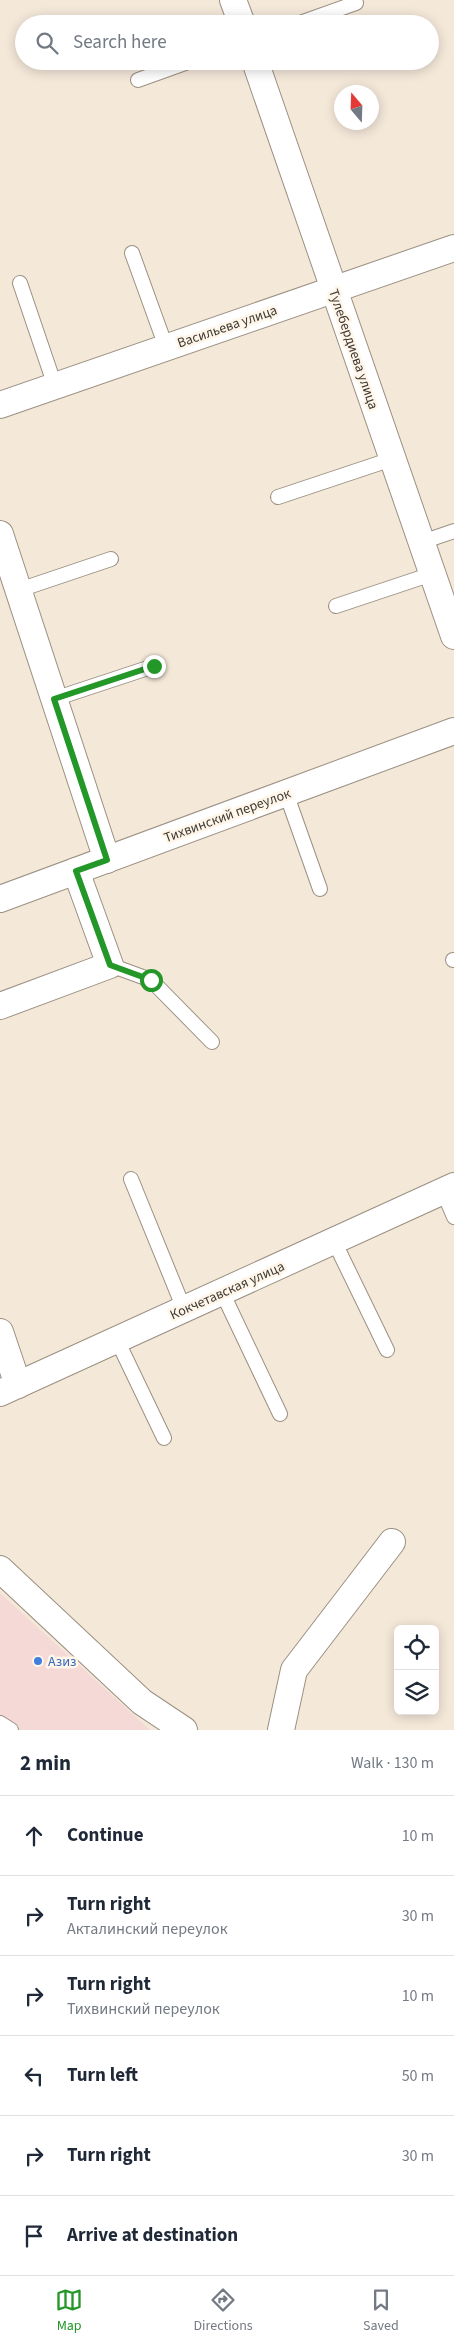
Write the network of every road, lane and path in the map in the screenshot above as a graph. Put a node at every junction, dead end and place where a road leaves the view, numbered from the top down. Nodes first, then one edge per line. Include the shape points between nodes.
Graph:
1 (234, 0) edge
2 (356, 3) dead end
3 (239, 15) edge
4 (322, 15) edge
5 (166, 70) edge
6 (258, 70) edge
7 (138, 80) dead end
8 (454, 248) edge
9 (132, 253) dead end
10 (20, 283) dead end
11 (334, 289) junction
12 (166, 347) junction
13 (55, 386) junction
14 (0, 405) edge
15 (392, 459) junction
16 (278, 497) dead end
17 (454, 531) edge
18 (0, 534) edge
19 (422, 542) junction
20 (111, 559) dead end
21 (432, 574) junction
22 (19, 590) junction
23 (336, 606) dead end
24 (454, 636) edge
25 (154, 666) dead end
26 (54, 699) junction
27 (454, 732) edge
28 (286, 794) junction
29 (107, 860) junction
30 (76, 871) junction
31 (320, 889) dead end
32 (0, 899) edge
33 (110, 965) junction
34 (0, 1006) edge
35 (212, 1042) dead end
36 (131, 1179) dead end
37 (448, 1189) edge
38 (454, 1217) edge
39 (334, 1241) junction
40 (222, 1292) junction
41 (184, 1309) junction
42 (0, 1332) edge
43 (117, 1340) junction
44 (387, 1350) dead end
45 (9, 1389) edge
46 (280, 1414) dead end
47 (164, 1438) dead end
48 (392, 1542) dead end
49 (0, 1569) edge
50 (0, 1723) edge
51 (10, 1730) edge
52 (184, 1730) edge
53 (281, 1730) edge

1 - 3 street
2 - 4 lane
5 - 7 lane
6 - 11 street, Тулебердиева улица
8 - 11 street, Васильева улица
9 - 12 lane
10 - 13 lane
11 - 12 street, Васильева улица
11 - 15 street, Тулебердиева улица
12 - 13 street, Васильева улица
13 - 14 street, Васильева улица
15 - 16 lane
15 - 19 street, Тулебердиева улица
17 - 19 lane
18 - 22 street
19 - 21 street, Тулебердиева улица
20 - 22 lane
21 - 23 lane
21 - 24 street, Тулебердиева улица
22 - 26 street
25 - 26 lane
26 - 29 street
27 - 28 street, Тихвинский переулок
28 - 29 street, Тихвинский переулок
28 - 31 lane
29 - 30 street, Тихвинский переулок
30 - 32 street, Тихвинский переулок
30 - 33 street
33 - 34 street
33 - 35 lane via 151,980
36 - 41 lane
37 - 38 lane
37 - 39 street, Кокчетавская улица
39 - 40 street, Кокчетавская улица
39 - 44 lane
40 - 41 street, Кокчетавская улица
40 - 46 lane
41 - 43 street, Кокчетавская улица
42 - 45 street
43 - 45 street, Кокчетавская улица
43 - 47 lane
48 - 53 street via 294,1670
49 - 52 street via 142,1702
50 - 51 lane

